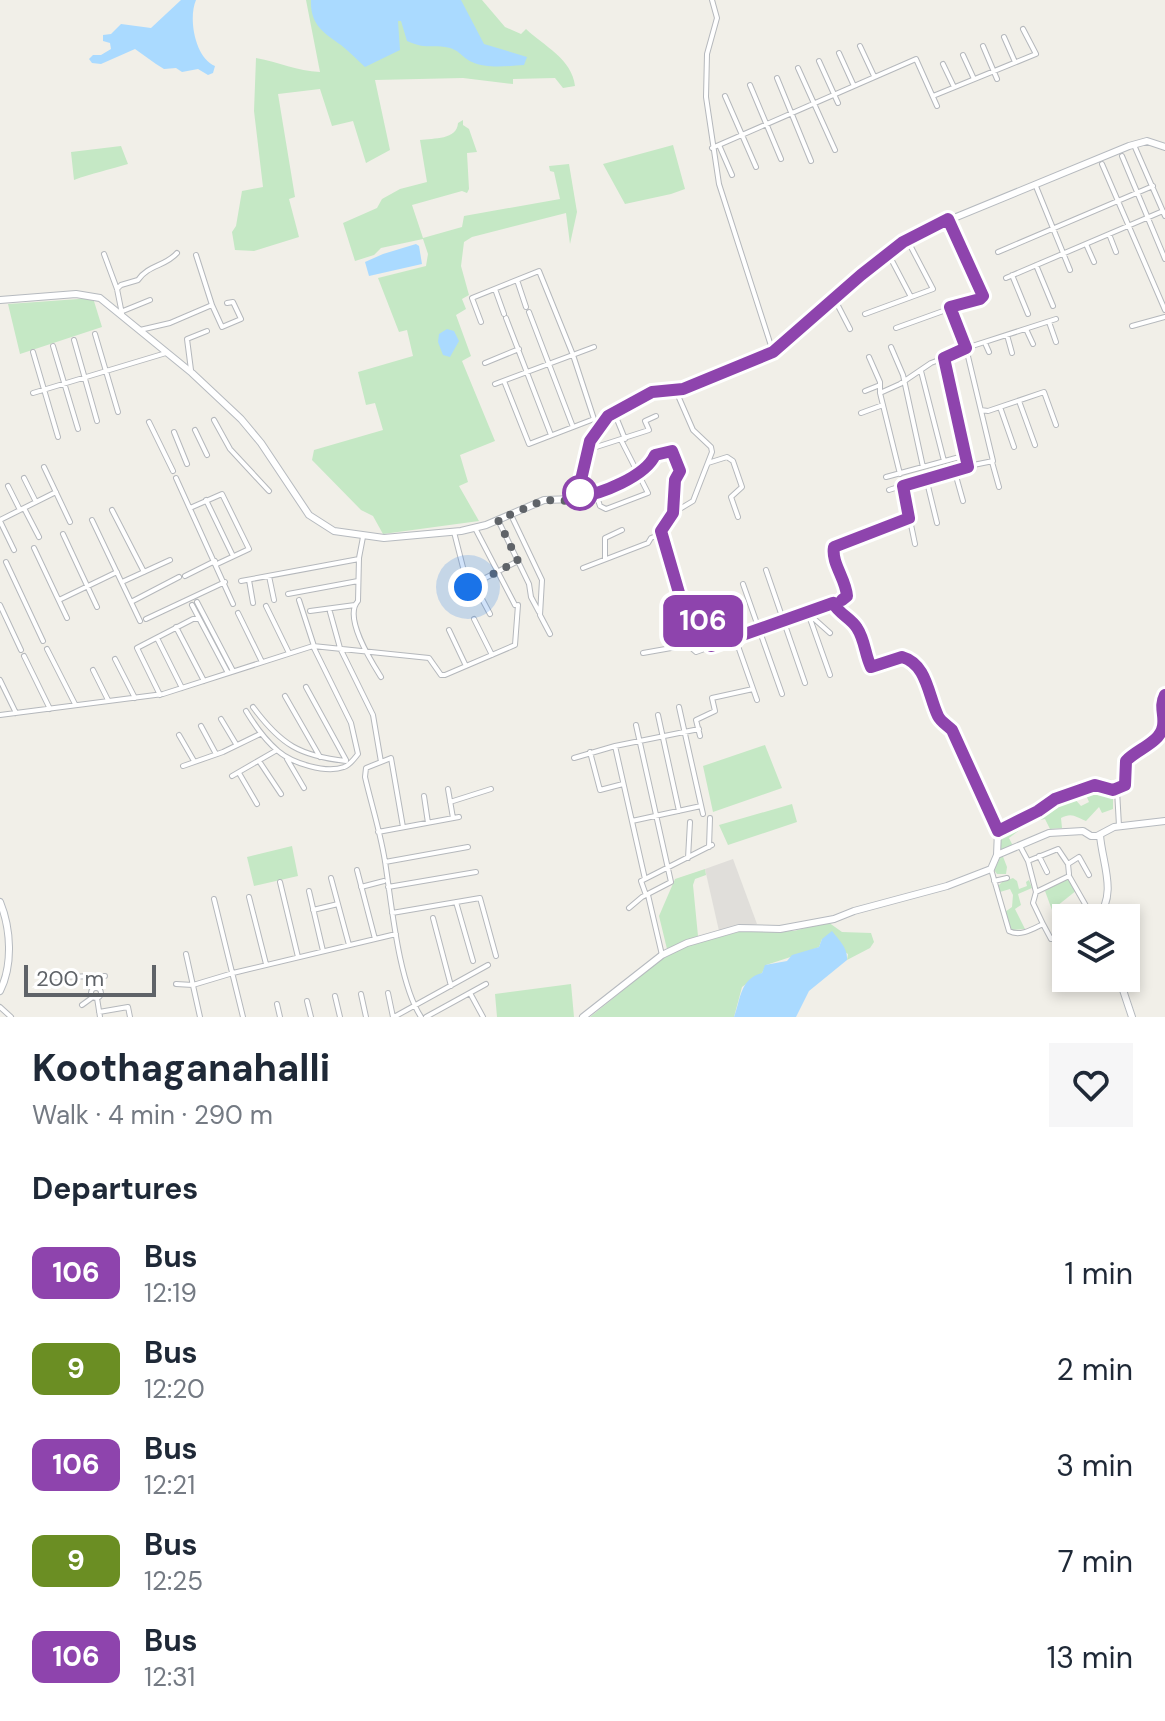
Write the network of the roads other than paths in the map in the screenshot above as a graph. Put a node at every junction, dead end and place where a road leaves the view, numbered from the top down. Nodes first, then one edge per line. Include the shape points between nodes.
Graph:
1 (712, 0) edge
2 (1023, 29) dead end
3 (1004, 37) dead end
4 (860, 46) dead end
5 (983, 46) dead end
6 (839, 53) dead end
7 (963, 55) dead end
8 (819, 61) dead end
9 (1015, 62) junction
10 (943, 64) dead end
11 (798, 68) dead end
12 (994, 71) junction
13 (875, 77) junction
14 (777, 78) dead end
15 (974, 79) junction
16 (997, 79) dead end
17 (750, 85) dead end
18 (854, 86) junction
19 (954, 88) junction
20 (834, 94) junction
21 (725, 96) dead end
22 (933, 96) junction
23 (838, 103) dead end
24 (814, 104) junction
25 (937, 106) dead end
26 (791, 113) junction
27 (767, 124) junction
28 (742, 135) junction
29 (1134, 144) junction
30 (719, 145) junction
31 (1165, 147) edge
32 (712, 148) junction
33 (835, 150) dead end
34 (1122, 156) dead end
35 (781, 159) dead end
36 (811, 161) dead end
37 (1102, 164) dead end
38 (756, 167) dead end
39 (732, 175) dead end
40 (1035, 184) junction
41 (1153, 186) junction
42 (1137, 193) junction
43 (1118, 201) junction
44 (1164, 214) edge
45 (1147, 218) junction
46 (948, 219) junction
47 (1129, 226) junction
48 (1053, 228) junction
49 (1109, 234) junction
50 (1086, 244) junction
51 (911, 247) dead end
52 (998, 252) dead end
53 (1116, 252) dead end
54 (177, 253) dead end
55 (888, 253) junction
56 (1063, 253) junction
57 (104, 254) dead end
58 (196, 255) dead end
59 (1165, 259) edge
60 (1094, 262) dead end
61 (1036, 265) junction
62 (1070, 270) dead end
63 (1012, 275) junction
64 (1006, 278) dead end
65 (517, 280) junction
66 (117, 289) junction
67 (495, 289) junction
68 (911, 297) junction
69 (834, 298) junction
70 (0, 300) edge
71 (150, 300) dead end
72 (227, 303) dead end
73 (212, 305) junction
74 (1053, 306) dead end
75 (950, 307) junction
76 (1165, 310) edge
77 (122, 314) junction
78 (865, 314) dead end
79 (1028, 314) dead end
80 (1165, 317) edge
81 (1056, 319) dead end
82 (481, 322) dead end
83 (1049, 322) junction
84 (1132, 326) dead end
85 (896, 328) dead end
86 (850, 329) dead end
87 (1026, 329) junction
88 (138, 331) junction
89 (207, 331) dead end
90 (95, 334) dead end
91 (1007, 335) junction
92 (74, 340) dead end
93 (1056, 342) dead end
94 (985, 343) junction
95 (1033, 344) dead end
96 (53, 346) dead end
97 (594, 347) dead end
98 (891, 347) dead end
99 (966, 348) junction
100 (519, 349) junction
101 (33, 352) dead end
102 (773, 352) junction
103 (989, 352) dead end
104 (166, 353) junction
105 (1012, 353) dead end
106 (573, 355) junction
107 (869, 357) dead end
108 (944, 358) junction
109 (485, 363) dead end
110 (549, 364) junction
111 (920, 370) junction
112 (105, 371) junction
113 (527, 372) junction
114 (192, 373) junction
115 (84, 377) junction
116 (504, 381) junction
117 (903, 381) junction
118 (64, 383) junction
119 (495, 384) dead end
120 (880, 385) junction
121 (44, 389) junction
122 (676, 391) junction
123 (865, 391) dead end
124 (33, 393) dead end
125 (880, 393) junction
126 (1019, 401) junction
127 (883, 405) junction
128 (1000, 407) junction
129 (981, 410) junction
130 (118, 412) dead end
131 (614, 412) junction
132 (861, 413) dead end
133 (656, 416) dead end
134 (214, 420) dead end
135 (97, 421) dead end
136 (149, 422) dead end
137 (597, 422) junction
138 (1056, 425) dead end
139 (573, 427) junction
140 (78, 429) dead end
141 (195, 430) dead end
142 (174, 432) dead end
143 (551, 435) junction
144 (58, 437) dead end
145 (623, 440) junction
146 (1035, 445) dead end
147 (1014, 447) dead end
148 (587, 450) junction
149 (207, 455) dead end
150 (967, 455) junction
151 (944, 461) junction
152 (992, 461) junction
153 (187, 464) dead end
154 (706, 464) junction
155 (44, 467) dead end
156 (923, 467) junction
157 (968, 467) junction
158 (954, 469) junction
159 (173, 471) dead end
160 (638, 472) junction
161 (900, 474) junction
162 (886, 477) dead end
163 (24, 478) dead end
164 (176, 478) dead end
165 (926, 478) junction
166 (8, 486) dead end
167 (903, 486) junction
168 (999, 487) dead end
169 (889, 490) dead end
170 (269, 491) dead end
171 (56, 492) junction
172 (596, 494) junction
173 (577, 497) junction
174 (206, 500) junction
175 (963, 501) dead end
176 (36, 502) junction
177 (190, 508) junction
178 (22, 509) junction
179 (112, 510) dead end
180 (673, 513) junction
181 (511, 515) junction
182 (738, 517) dead end
183 (909, 518) junction
184 (0, 520) edge
185 (92, 520) dead end
186 (498, 520) junction
187 (70, 522) dead end
188 (937, 523) dead end
189 (475, 528) junction
190 (622, 530) dead end
191 (454, 532) junction
192 (63, 534) dead end
193 (662, 534) junction
194 (39, 537) dead end
195 (363, 537) junction
196 (915, 544) dead end
197 (34, 548) dead end
198 (14, 550) dead end
199 (233, 557) junction
200 (359, 559) junction
201 (605, 559) junction
202 (170, 560) dead end
203 (518, 561) junction
204 (6, 562) dead end
205 (216, 563) junction
206 (583, 568) dead end
207 (766, 570) dead end
208 (117, 572) junction
209 (144, 572) junction
210 (498, 572) junction
211 (269, 576) junction
212 (249, 580) junction
213 (241, 581) dead end
214 (358, 581) junction
215 (122, 582) junction
216 (225, 582) junction
217 (474, 584) junction
218 (743, 584) dead end
219 (88, 586) junction
220 (288, 594) dead end
221 (720, 595) dead end
222 (59, 600) junction
223 (274, 600) dead end
224 (299, 600) dead end
225 (131, 602) junction
226 (253, 603) dead end
227 (833, 603) junction
228 (233, 604) dead end
229 (0, 605) edge
230 (355, 605) junction
231 (266, 606) dead end
232 (97, 607) dead end
233 (310, 611) dead end
234 (330, 612) dead end
235 (238, 613) dead end
236 (808, 613) junction
237 (490, 614) dead end
238 (540, 615) junction
239 (67, 618) dead end
240 (199, 619) junction
241 (474, 619) dead end
242 (784, 621) junction
243 (176, 627) junction
244 (449, 630) dead end
245 (759, 630) junction
246 (830, 633) dead end
247 (550, 634) dead end
248 (157, 638) junction
249 (735, 638) junction
250 (43, 641) dead end
251 (313, 646) junction
252 (711, 646) junction
253 (340, 648) junction
254 (47, 649) dead end
255 (365, 651) junction
256 (289, 653) junction
257 (643, 653) dead end
258 (492, 655) junction
259 (115, 659) dead end
260 (262, 662) junction
261 (466, 666) junction
262 (93, 670) dead end
263 (230, 672) junction
264 (830, 675) dead end
265 (381, 677) dead end
266 (0, 680) edge
267 (204, 681) junction
268 (805, 683) dead end
269 (306, 687) dead end
270 (182, 688) junction
271 (753, 689) junction
272 (782, 694) dead end
273 (160, 695) junction
274 (1165, 695) edge
275 (285, 696) dead end
276 (135, 698) junction
277 (757, 700) dead end
278 (109, 701) junction
279 (76, 705) junction
280 (253, 707) dead end
281 (679, 707) dead end
282 (50, 709) junction
283 (246, 711) dead end
284 (16, 713) junction
285 (0, 715) edge
286 (658, 715) dead end
287 (221, 719) dead end
288 (636, 725) dead end
289 (201, 726) dead end
290 (699, 729) junction
291 (684, 732) junction
292 (260, 734) junction
293 (179, 735) dead end
294 (663, 736) junction
295 (700, 736) dead end
296 (639, 741) junction
297 (236, 744) junction
298 (615, 746) junction
299 (277, 750) junction
300 (590, 752) junction
301 (216, 754) junction
302 (287, 758) junction
303 (321, 758) junction
304 (574, 758) dead end
305 (259, 761) junction
306 (195, 762) junction
307 (381, 762) junction
308 (347, 764) junction
309 (183, 766) dead end
310 (239, 773) junction
311 (232, 776) dead end
312 (623, 784) junction
313 (304, 788) dead end
314 (448, 789) dead end
315 (491, 789) dead end
316 (1117, 790) junction
317 (281, 794) dead end
318 (424, 796) dead end
319 (450, 802) junction
320 (257, 804) dead end
321 (701, 806) junction
322 (679, 811) junction
323 (703, 814) dead end
324 (655, 816) junction
325 (710, 818) dead end
326 (632, 821) junction
327 (1165, 821) edge
328 (690, 822) dead end
329 (428, 823) junction
330 (1119, 826) junction
331 (403, 827) junction
332 (998, 831) junction
333 (378, 832) junction
334 (1100, 835) junction
335 (1020, 846) junction
336 (468, 847) dead end
337 (997, 855) junction
338 (1039, 856) junction
339 (688, 858) junction
340 (1028, 861) junction
341 (385, 862) junction
342 (1068, 864) junction
343 (666, 868) junction
344 (991, 869) junction
345 (357, 870) dead end
346 (476, 872) dead end
347 (1047, 872) dead end
348 (1089, 875) dead end
349 (1069, 876) junction
350 (331, 878) dead end
351 (1007, 878) dead end
352 (645, 879) junction
353 (384, 881) dead end
354 (994, 881) junction
355 (280, 882) dead end
356 (361, 887) junction
357 (388, 887) junction
358 (309, 891) dead end
359 (1036, 892) junction
360 (647, 895) junction
361 (249, 897) dead end
362 (214, 899) dead end
363 (0, 902) edge
364 (456, 902) junction
365 (339, 904) junction
366 (1086, 904) edge
367 (1106, 904) edge
368 (629, 908) dead end
369 (313, 910) junction
370 (392, 913) junction
371 (433, 918) dead end
372 (1043, 924) junction
373 (396, 934) junction
374 (375, 939) junction
375 (1052, 939) edge
376 (349, 945) junction
377 (323, 951) junction
378 (186, 954) dead end
379 (662, 955) junction
380 (496, 956) dead end
381 (298, 957) junction
382 (473, 961) dead end
383 (266, 965) junction
384 (488, 965) dead end
385 (233, 973) junction
386 (91, 976) junction
387 (105, 976) dead end
388 (54, 977) dead end
389 (176, 984) dead end
390 (486, 984) dead end
391 (193, 985) junction
392 (451, 986) junction
393 (0, 991) edge
394 (1124, 992) edge
395 (388, 993) dead end
396 (470, 993) junction
397 (361, 994) dead end
398 (335, 996) dead end
399 (95, 997) junction
400 (307, 1001) dead end
401 (277, 1004) dead end
402 (82, 1005) dead end
403 (414, 1006) junction
404 (0, 1007) edge
405 (100, 1015) edge
406 (11, 1017) edge
407 (130, 1017) edge
408 (200, 1017) edge
409 (243, 1017) edge
410 (280, 1017) edge
411 (311, 1017) edge
412 (340, 1017) edge
413 (366, 1017) edge
414 (393, 1017) edge
415 (424, 1017) edge
416 (483, 1017) edge
417 (583, 1017) edge
418 (1132, 1017) edge

1 - 32 street via 717,18 707,54 706,97
2 - 9 street via 1036,54
3 - 9 street
4 - 13 street
5 - 12 street
6 - 18 street
7 - 15 street
8 - 20 street
9 - 12 street
10 - 19 street
11 - 24 street
12 - 15 street
12 - 16 street
13 - 18 street
13 - 22 street via 916,59
14 - 26 street
15 - 19 street
17 - 27 street
18 - 20 street
19 - 22 street
20 - 23 street
20 - 24 street
21 - 28 street
22 - 25 street
24 - 26 street
24 - 33 street
26 - 27 street
26 - 36 street
27 - 28 street
27 - 35 street
28 - 30 street
28 - 38 street
29 - 31 street via 1147,141
29 - 40 street
29 - 41 street
30 - 32 street
30 - 39 street
32 - 102 street
34 - 42 street
37 - 43 street
40 - 46 street
40 - 48 street
41 - 42 street
41 - 44 street
42 - 43 street
42 - 45 street
43 - 47 street
43 - 48 street
44 - 45 street
45 - 47 street
45 - 59 street
46 - 55 street
46 - 75 street via 983,296
47 - 49 street
47 - 76 street
48 - 52 street
48 - 56 street
49 - 50 street
49 - 53 street
50 - 56 street
50 - 60 street
51 - 68 street via 933,289
54 - 66 street
55 - 68 street
55 - 69 street
56 - 61 street
56 - 62 street
57 - 66 street
58 - 73 street
61 - 63 street
61 - 74 street
63 - 64 street
63 - 79 street
65 - 67 street
65 - 106 street via 539,271
65 - 110 street
66 - 77 street
67 - 82 street via 472,298
67 - 100 street
68 - 78 street
69 - 86 street
69 - 102 street
70 - 77 street via 87,294
71 - 77 street
72 - 73 street via 233,302 241,319 222,327
73 - 88 street
75 - 85 street
75 - 99 street
77 - 88 street
80 - 84 street
81 - 83 street
83 - 87 street
83 - 93 street
87 - 91 street
87 - 95 street
88 - 104 street
89 - 114 street via 187,339
90 - 112 street
91 - 94 street
91 - 105 street
92 - 115 street
94 - 99 street
94 - 103 street
96 - 118 street
97 - 106 street
98 - 117 street
99 - 108 street
99 - 129 street
100 - 109 street
100 - 113 street
101 - 121 street
102 - 122 street
104 - 112 street
104 - 114 street
106 - 110 street
106 - 137 street
107 - 120 street
108 - 111 street
108 - 150 street
110 - 113 street
110 - 139 street
111 - 117 street
111 - 151 street
112 - 115 street
112 - 130 street
113 - 116 street
113 - 143 street
114 - 195 street via 261,443 309,515 334,531
115 - 118 street
115 - 135 street
116 - 119 street
116 - 143 street via 529,444
117 - 125 street
117 - 156 street
118 - 121 street
118 - 140 street
120 - 123 street
120 - 125 street
121 - 124 street
121 - 144 street
122 - 131 street via 652,392
122 - 154 street via 693,430 711,447
125 - 127 street
126 - 128 street
126 - 138 street via 1044,392
126 - 146 street
127 - 132 street
127 - 161 street
128 - 129 street
128 - 147 street
129 - 152 street
131 - 137 street
131 - 145 street
133 - 145 street via 645,421 649,430
134 - 170 street via 230,449
136 - 159 street
137 - 139 street
137 - 148 street
139 - 143 street
141 - 149 street
142 - 153 street
145 - 148 street
145 - 160 street
148 - 173 street
150 - 151 street
150 - 157 street
151 - 156 street
152 - 157 street
152 - 168 street
154 - 180 street via 693,501
154 - 182 street via 727,457 733,461 742,484 731,497
155 - 171 street
156 - 161 street
157 - 158 street
158 - 165 street
158 - 175 street
160 - 172 street
160 - 172 street via 647,494 606,509
160 - 180 street via 655,455 672,451 680,471
161 - 162 street
163 - 176 street
164 - 177 street
165 - 167 street
165 - 188 street
166 - 178 street
167 - 169 street
167 - 183 street
171 - 176 street
171 - 187 street
172 - 173 street
173 - 181 street via 544,500
174 - 177 street
174 - 199 street
174 - 199 street via 222,494 249,549
176 - 178 street
177 - 205 street
178 - 184 street
178 - 194 street
179 - 209 street
180 - 193 street
181 - 186 street
181 - 238 street via 542,580
183 - 196 street
183 - 227 street via 834,547 847,596
184 - 198 street
185 - 208 street
186 - 189 street
186 - 203 street
189 - 191 street
189 - 210 street
190 - 201 street via 605,538
191 - 195 street
191 - 217 street via 468,587
192 - 219 street
193 - 201 street
193 - 252 street via 684,610 699,608
195 - 200 street
197 - 222 street
199 - 205 street
200 - 211 street
200 - 214 street
201 - 206 street
202 - 209 street
203 - 210 street
203 - 238 street
204 - 250 street
205 - 216 street
205 - 225 street
207 - 242 street
208 - 215 street
208 - 219 street
209 - 215 street
210 - 217 street
210 - 258 street via 516,605 515,645
211 - 212 street
211 - 223 street
212 - 213 street
212 - 226 street
214 - 220 street
214 - 230 street
215 - 225 street
216 - 225 street via 143,620
216 - 228 street
217 - 237 street
218 - 245 street
219 - 222 street
219 - 232 street
221 - 249 street
222 - 239 street
224 - 251 street
227 - 236 street
227 - 332 street via 856,625 871,667 906,657 920,671
229 - 282 street
230 - 233 street
230 - 255 street via 353,616
231 - 256 street
234 - 253 street
235 - 260 street
236 - 242 street
236 - 246 street
236 - 264 street
238 - 247 street
240 - 243 street
240 - 263 street
240 - 263 street via 194,604
241 - 258 street
242 - 245 street
242 - 268 street
243 - 248 street
243 - 267 street
244 - 261 street
245 - 249 street
245 - 272 street
248 - 270 street
248 - 273 street via 137,648
249 - 252 street
249 - 271 street
251 - 253 street
251 - 256 street
251 - 308 street via 351,723 358,754
252 - 257 street via 696,652 688,645
253 - 255 street
253 - 307 street via 373,715
254 - 279 street
255 - 261 street via 429,658 441,675
255 - 265 street
256 - 260 street
258 - 261 street
259 - 276 street
260 - 263 street
262 - 278 street
263 - 267 street
266 - 284 street
267 - 270 street
269 - 308 street
270 - 273 street
271 - 277 street
271 - 290 street via 712,698 715,711 696,720
273 - 276 street
274 - 316 street via 1162,731 1126,761 1127,780
275 - 303 street
276 - 278 street
278 - 279 street
279 - 282 street
280 - 303 street via 285,743
281 - 291 street
282 - 284 street
283 - 292 street
284 - 285 street
286 - 294 street
287 - 297 street
288 - 296 street
289 - 301 street
290 - 291 street
290 - 295 street
291 - 294 street
291 - 321 street
292 - 297 street
292 - 299 street
293 - 306 street
294 - 296 street
294 - 322 street
296 - 298 street
296 - 324 street
297 - 301 street
298 - 300 street
298 - 312 street
299 - 302 street
299 - 305 street
300 - 304 street
300 - 312 street via 600,790
301 - 306 street
302 - 308 street via 321,768
302 - 313 street
303 - 308 street
305 - 310 street
305 - 317 street
306 - 309 street
307 - 331 street via 391,758
307 - 333 street via 366,768
310 - 311 street
310 - 320 street
312 - 326 street
314 - 319 street
315 - 319 street
316 - 330 street
316 - 332 street via 1095,785 1055,799
318 - 329 street
319 - 329 street via 456,818
321 - 322 street
321 - 323 street
322 - 324 street
324 - 326 street
324 - 343 street
325 - 339 street via 711,846
326 - 352 street
327 - 330 street
328 - 339 street
329 - 331 street
330 - 334 street
331 - 333 street
332 - 337 street
333 - 341 street
334 - 335 street via 1049,833
334 - 367 street
335 - 337 street
335 - 340 street
336 - 341 street
337 - 344 street
338 - 340 street
338 - 342 street via 1058,849
338 - 347 street
339 - 343 street
340 - 359 street
341 - 357 street
342 - 348 street via 1079,857
342 - 349 street
343 - 352 street
343 - 360 street via 671,882
344 - 354 street
344 - 379 street via 834,919 780,929 739,928
345 - 356 street
346 - 357 street
349 - 359 street
349 - 366 street
350 - 365 street
351 - 354 street
352 - 360 street via 641,881
353 - 356 street
354 - 372 street via 1009,931 1024,932
355 - 381 street
356 - 374 street
357 - 370 street
358 - 369 street
359 - 372 street via 1033,903
360 - 368 street
360 - 379 street
361 - 383 street
362 - 385 street
363 - 393 street via 8,935 7,976
364 - 370 street
364 - 380 street via 480,898
364 - 382 street
365 - 369 street
365 - 376 street
369 - 377 street
370 - 373 street
371 - 392 street
372 - 375 street
373 - 374 street
373 - 403 street
374 - 376 street
376 - 377 street
377 - 381 street
378 - 391 street
379 - 417 street
381 - 383 street
383 - 385 street
384 - 392 street
385 - 391 street
385 - 409 street
386 - 387 street
386 - 388 street
386 - 399 street via 102,993
389 - 391 street
390 - 396 street
391 - 408 street
392 - 403 street
394 - 418 street
395 - 414 street
396 - 415 street
396 - 416 street
397 - 413 street
398 - 412 street
399 - 402 street
399 - 405 street
400 - 411 street
401 - 410 street
403 - 414 street
403 - 415 street
404 - 406 street
405 - 407 street via 128,1007

